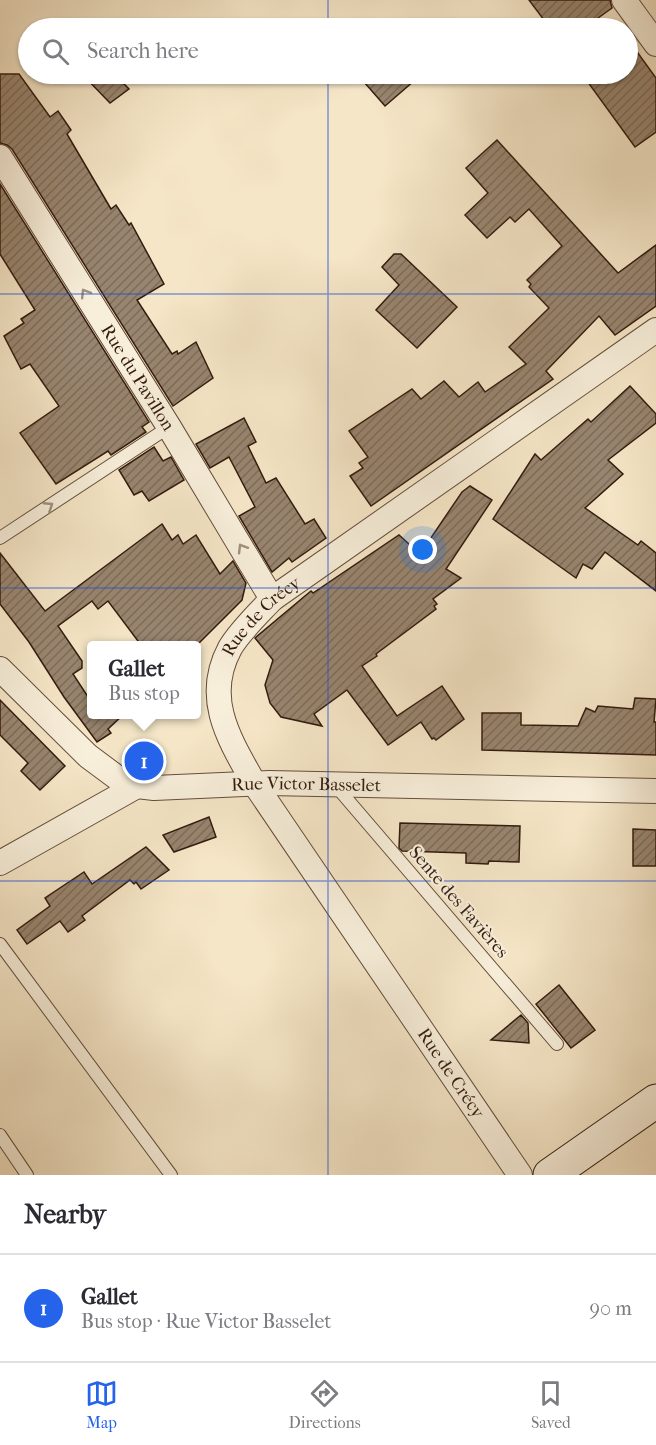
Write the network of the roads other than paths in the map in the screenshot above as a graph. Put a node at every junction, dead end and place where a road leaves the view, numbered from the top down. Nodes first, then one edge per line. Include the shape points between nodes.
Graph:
1 (626, 1) edge
2 (638, 18) edge
3 (638, 18) edge
4 (656, 44) edge
5 (0, 157) edge
6 (654, 335) edge
7 (169, 427) junction
8 (0, 538) edge
9 (272, 599) junction
10 (0, 669) edge
11 (254, 783) junction
12 (334, 784) junction
13 (137, 786) junction
14 (656, 791) edge
15 (0, 863) edge
16 (0, 944) edge
17 (557, 1044) dead end
18 (656, 1101) edge
19 (0, 1135) edge
20 (27, 1175) edge
21 (171, 1175) edge
22 (520, 1175) edge
23 (550, 1175) edge

1 - 3 street
2 - 4 street
7 -> 5 street, Rue du Pavillon
6 - 9 street, Rue de Crécy
8 -> 7 lane
9 -> 7 street, Rue du Pavillon
9 - 11 street, Rue de Crécy via 231,646 220,670 221,713 231,743
10 - 13 street, Rue Victor Basselet via 88,756 119,779
11 - 12 street, Rue Victor Basselet
11 - 13 street, Rue Victor Basselet
11 - 22 street, Rue de Crécy
12 - 14 street, Rue Victor Basselet
12 - 17 lane, Sente des Favières
13 - 15 street
16 - 21 lane
18 - 23 main road
19 - 20 lane

